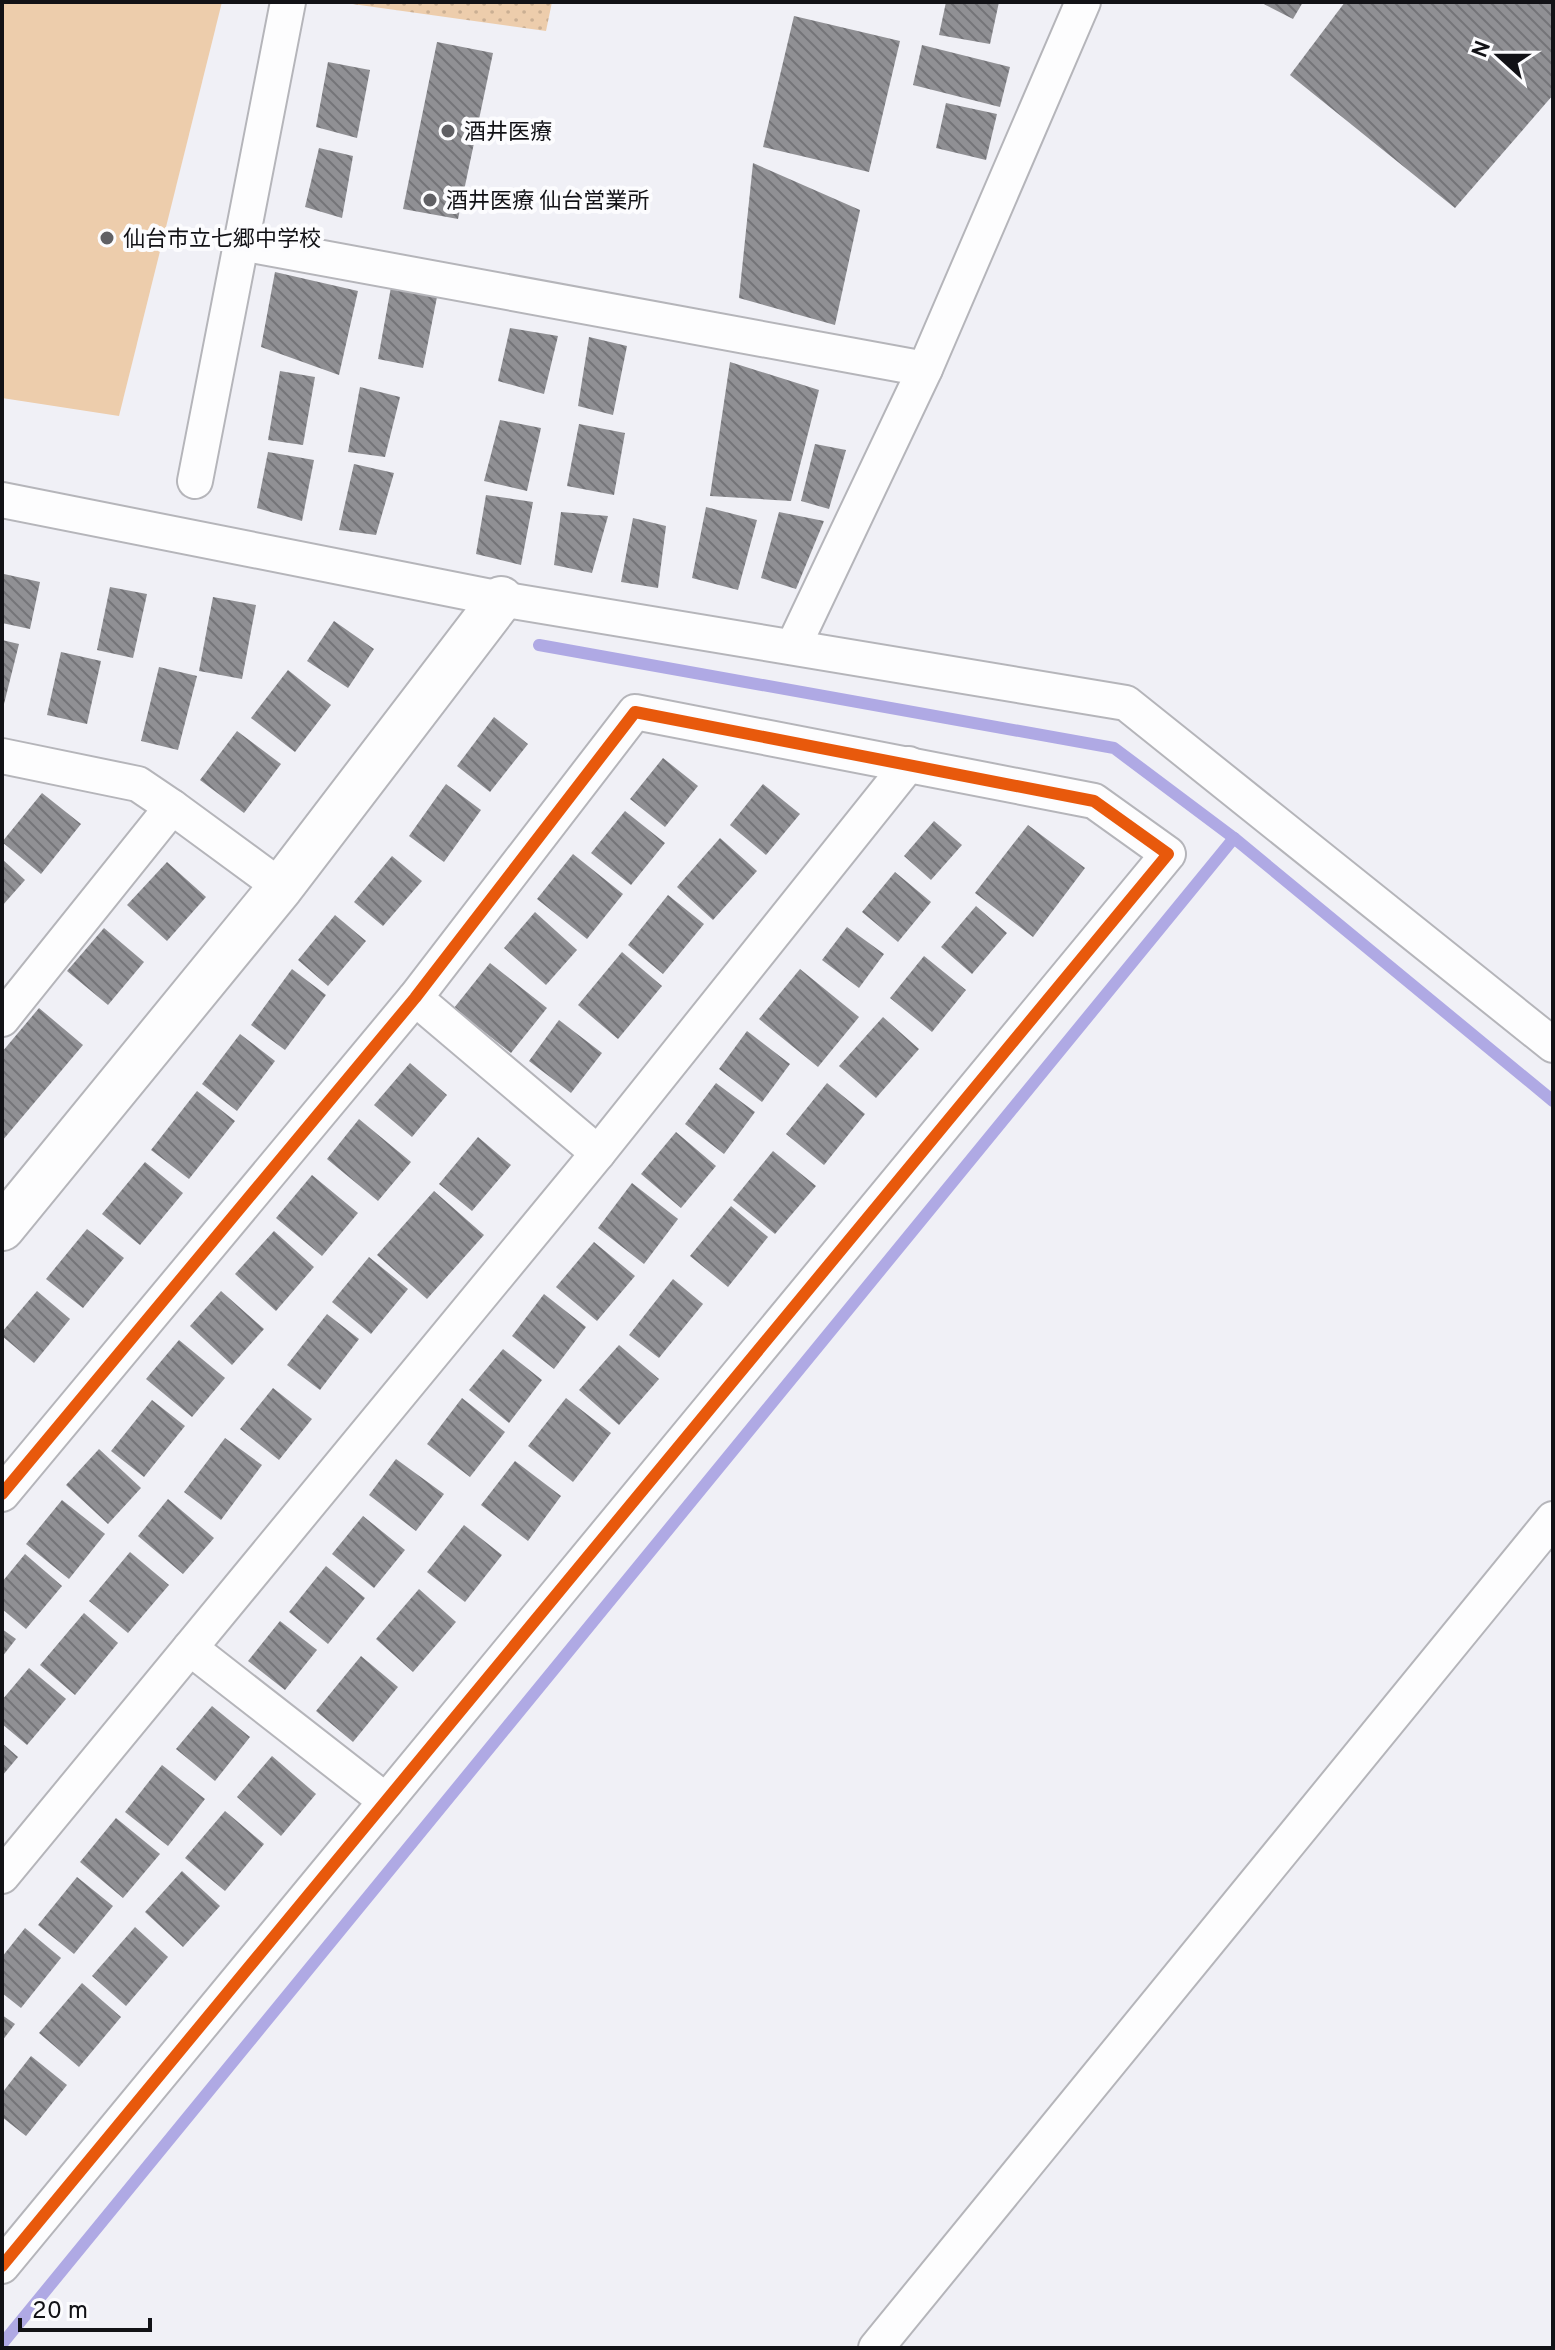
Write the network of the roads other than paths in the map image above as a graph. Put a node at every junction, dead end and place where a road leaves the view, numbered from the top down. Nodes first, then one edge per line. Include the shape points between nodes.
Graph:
1 (288, 2) edge
2 (1083, 2) edge
3 (241, 243) junction
4 (925, 369) junction
5 (195, 481) dead end
6 (2, 500) edge
7 (501, 599) junction
8 (793, 647) junction
9 (2, 756) edge
10 (909, 764) junction
11 (172, 807) junction
12 (281, 887) junction
13 (415, 998) junction
14 (2, 1019) edge
15 (1553, 1045) edge
16 (598, 1153) junction
17 (2, 1228) edge
18 (4, 1488) edge
19 (1553, 1519) edge
20 (190, 1648) junction
21 (386, 1801) junction
22 (2, 1876) edge
23 (2, 2266) edge
24 (876, 2348) edge

1 - 3 street
2 - 4 street
3 - 4 street
3 - 5 street
4 - 8 street
6 - 7 street
7 - 8 street
7 - 12 street
8 - 15 street via 1126,703
9 - 11 street via 138,784
10 - 13 street via 635,712
10 - 16 street
10 - 21 street via 1094,801 1168,854
11 - 12 street
11 - 14 street
12 - 17 street
13 - 16 street
13 - 18 street
16 - 20 street
19 - 24 street
20 - 21 street
20 - 22 street
21 - 23 street

